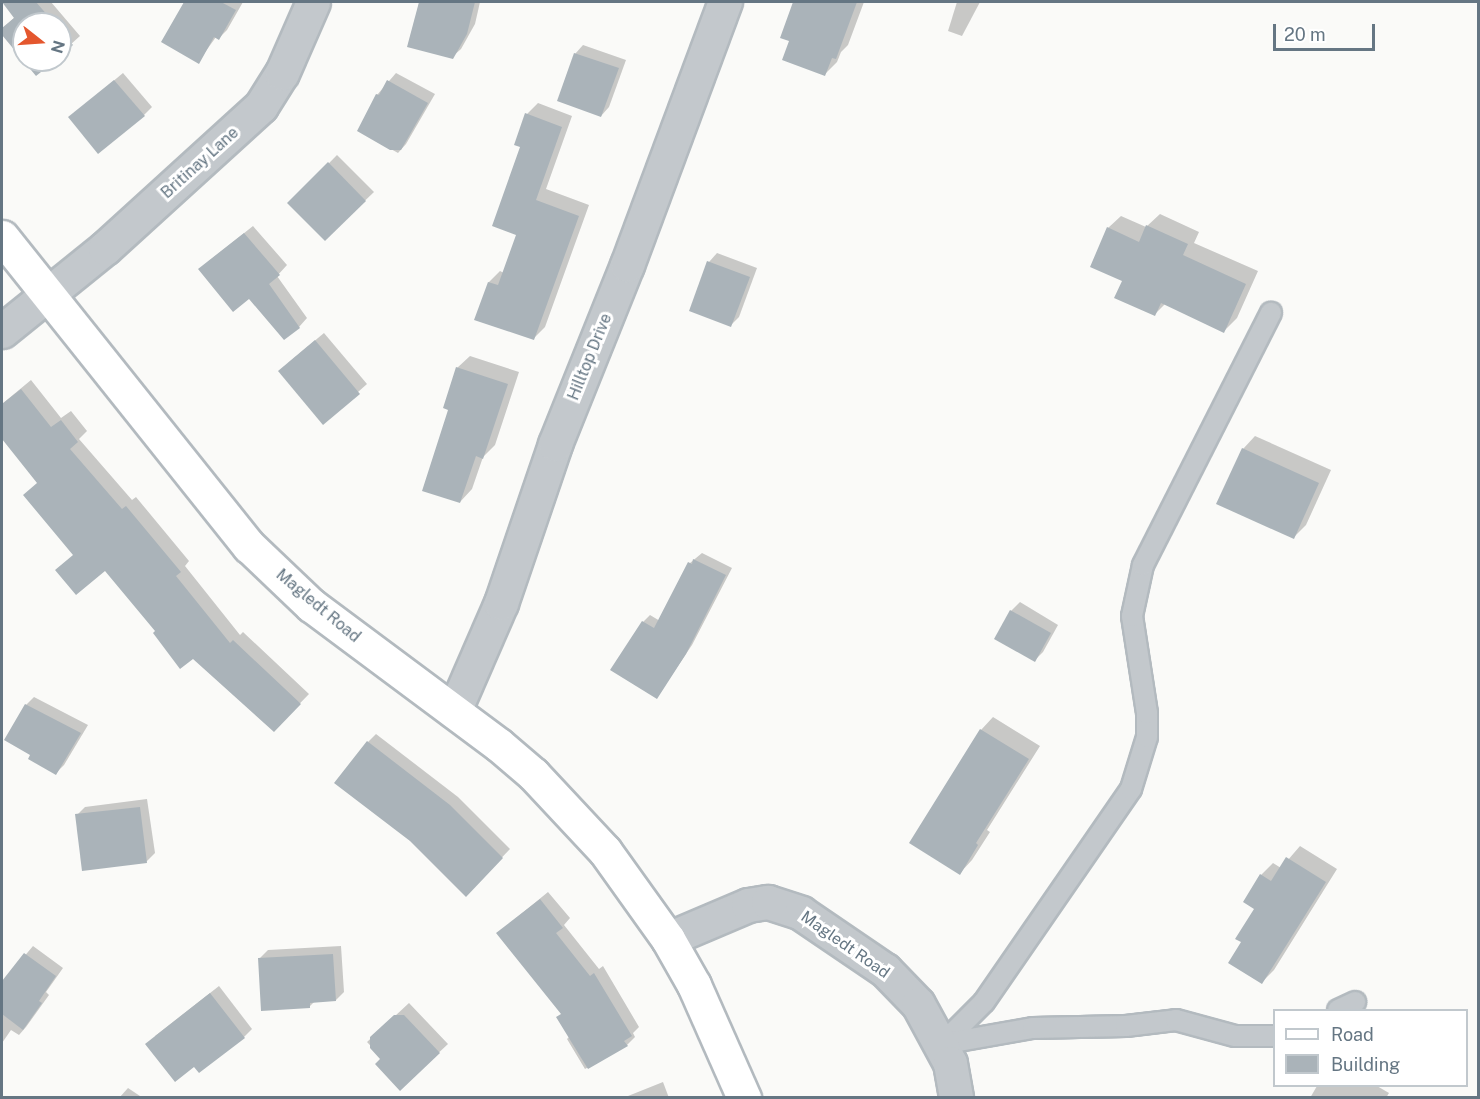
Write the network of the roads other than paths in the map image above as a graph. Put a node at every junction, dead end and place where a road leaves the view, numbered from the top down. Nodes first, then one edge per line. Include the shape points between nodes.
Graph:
1 (313, 2) edge
2 (725, 2) edge
3 (2, 237) edge
4 (48, 294) junction
5 (1270, 313) dead end
6 (2, 331) edge
7 (454, 711) junction
8 (668, 939) junction
9 (1273, 1036) edge
10 (942, 1044) junction
11 (744, 1098) edge
12 (956, 1098) edge

1 - 4 street, Britinay Lane via 282,73 261,106 105,248
2 - 7 street, Hilltop Drive via 555,444 501,603
3 - 4 street, Magledt Road
4 - 6 street, Britinay Lane
4 - 7 street, Magledt Road via 249,546 311,605
5 - 10 lane via 1143,565 1132,616 1147,737 1131,789 984,1002
7 - 8 street, Magledt Road via 533,774 566,808 605,851
8 - 10 street, Magledt Road via 748,905 768,902 786,906 885,970 918,1004
8 - 11 street, Magledt Road via 708,1014
9 - 10 lane via 1235,1036 1176,1020 1126,1026 1033,1028
10 - 12 street, Magledt Road

